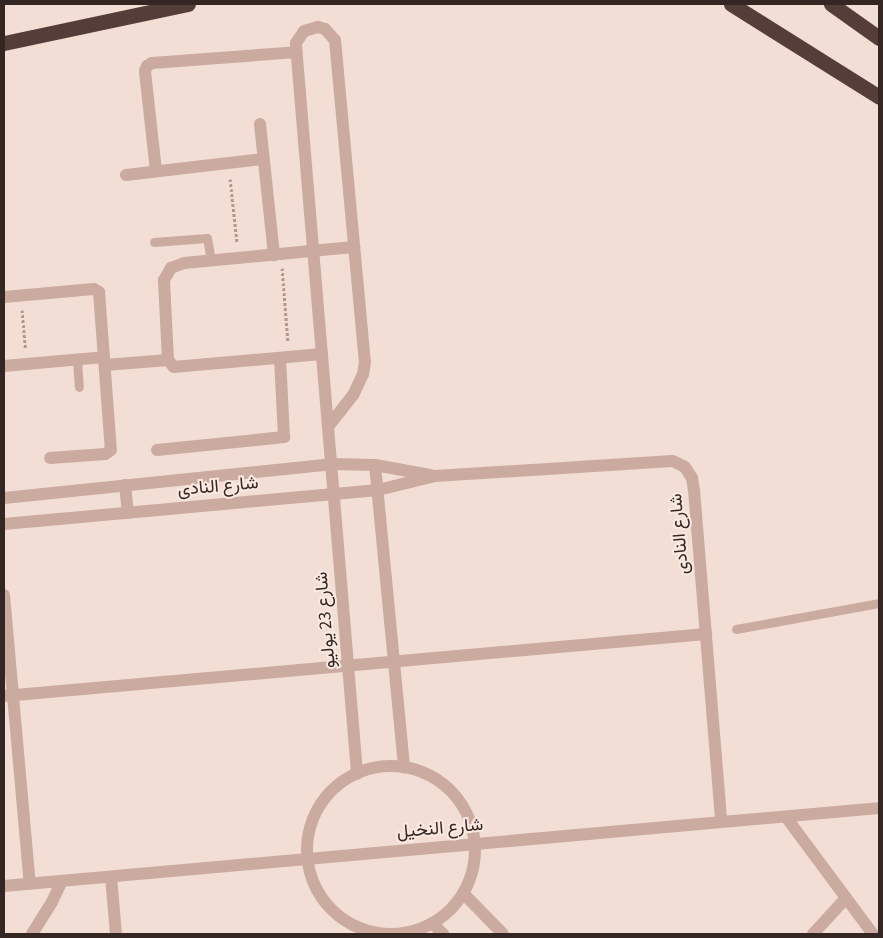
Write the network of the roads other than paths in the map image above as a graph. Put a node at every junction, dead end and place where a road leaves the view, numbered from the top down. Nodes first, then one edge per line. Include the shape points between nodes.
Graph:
1 (188, 4) edge
2 (731, 4) edge
3 (831, 4) edge
4 (879, 38) edge
5 (4, 43) edge
6 (297, 52) junction
7 (879, 97) edge
8 (260, 124) dead end
9 (263, 159) junction
10 (156, 171) junction
11 (126, 175) dead end
12 (154, 242) dead end
13 (354, 247) junction
14 (313, 251) junction
15 (277, 254) junction
16 (211, 261) junction
17 (4, 297) edge
18 (322, 354) junction
19 (285, 358) junction
20 (77, 360) junction
21 (168, 360) junction
22 (104, 361) junction
23 (4, 366) edge
24 (80, 387) dead end
25 (328, 428) junction
26 (157, 450) dead end
27 (50, 458) dead end
28 (331, 464) junction
29 (375, 465) junction
30 (435, 476) junction
31 (125, 485) junction
32 (378, 490) junction
33 (333, 494) junction
34 (4, 498) edge
35 (128, 513) junction
36 (4, 524) edge
37 (4, 595) edge
38 (879, 603) edge
39 (736, 630) dead end
40 (706, 634) junction
41 (394, 662) junction
42 (348, 666) junction
43 (8, 696) edge
44 (404, 768) junction
45 (357, 774) junction
46 (879, 808) edge
47 (786, 817) junction
48 (721, 821) junction
49 (474, 844) junction
50 (307, 859) junction
51 (111, 877) junction
52 (62, 881) junction
53 (30, 884) junction
54 (4, 886) edge
55 (463, 893) junction
56 (846, 898) junction
57 (432, 923) junction
58 (357, 931) edge
59 (32, 934) edge
60 (116, 934) edge
61 (443, 934) edge
62 (503, 934) edge
63 (813, 934) edge
64 (873, 934) edge

1 - 5 highway
2 - 7 highway
3 - 4 highway
6 - 10 street via 149,64 145,71
6 - 13 street via 299,36 310,28 325,29 335,40
6 - 14 street, شارع 23 يوليو
8 - 9 street
9 - 10 street
9 - 15 street
10 - 11 street
12 - 16 lane via 207,238
13 - 14 street
13 - 25 street via 365,362 353,396
14 - 15 street
14 - 18 street, شارع 23 يوليو
15 - 16 street
16 - 21 street via 177,264 166,274
17 - 22 street via 97,290
18 - 19 street
18 - 25 street, شارع 23 يوليو
19 - 21 street via 177,368
19 - 26 street via 284,437
20 - 22 street
20 - 23 street
20 - 24 lane
21 - 22 street
22 - 27 street via 110,450 105,454
25 - 28 street, شارع 23 يوليو
28 - 29 street, شارع النادى
28 - 31 street, شارع النادى
28 - 33 street, شارع 23 يوليو
29 - 30 street, شارع النادى
29 - 32 street
30 - 32 street, شارع النادى
30 - 40 street, شارع النادى via 660,461 673,461 685,467 692,478 694,490
31 - 34 street, شارع النادى
31 - 35 street
32 - 33 street, شارع النادى
32 - 41 street
33 - 35 street, شارع النادى
33 - 42 street, شارع 23 يوليو
35 - 36 street, شارع النادى
37 - 43 street
38 - 39 lane
40 - 41 street
40 - 48 street, شارع النادى
41 - 42 street
41 - 44 street
42 - 43 street
42 - 45 street, شارع 23 يوليو
43 - 53 street
44 - 45 street via 380,768
44 - 49 street via 426,774 445,786 470,822
45 - 50 street via 338,785 324,800 307,838
46 - 47 street, شارع النخيل
47 - 48 street, شارع النخيل
47 - 56 street
48 - 49 street, شارع النخيل
49 - 50 street, شارع النخيل
49 - 55 street via 474,861
50 - 51 street, شارع النخيل
50 - 58 street via 312,881 323,900
51 - 52 street, شارع النخيل
51 - 60 street
52 - 53 street, شارع النخيل
52 - 59 street
53 - 54 street, شارع النخيل
55 - 57 street via 450,910
55 - 62 street
56 - 63 street
56 - 64 street
57 - 58 street via 408,932
57 - 61 street

